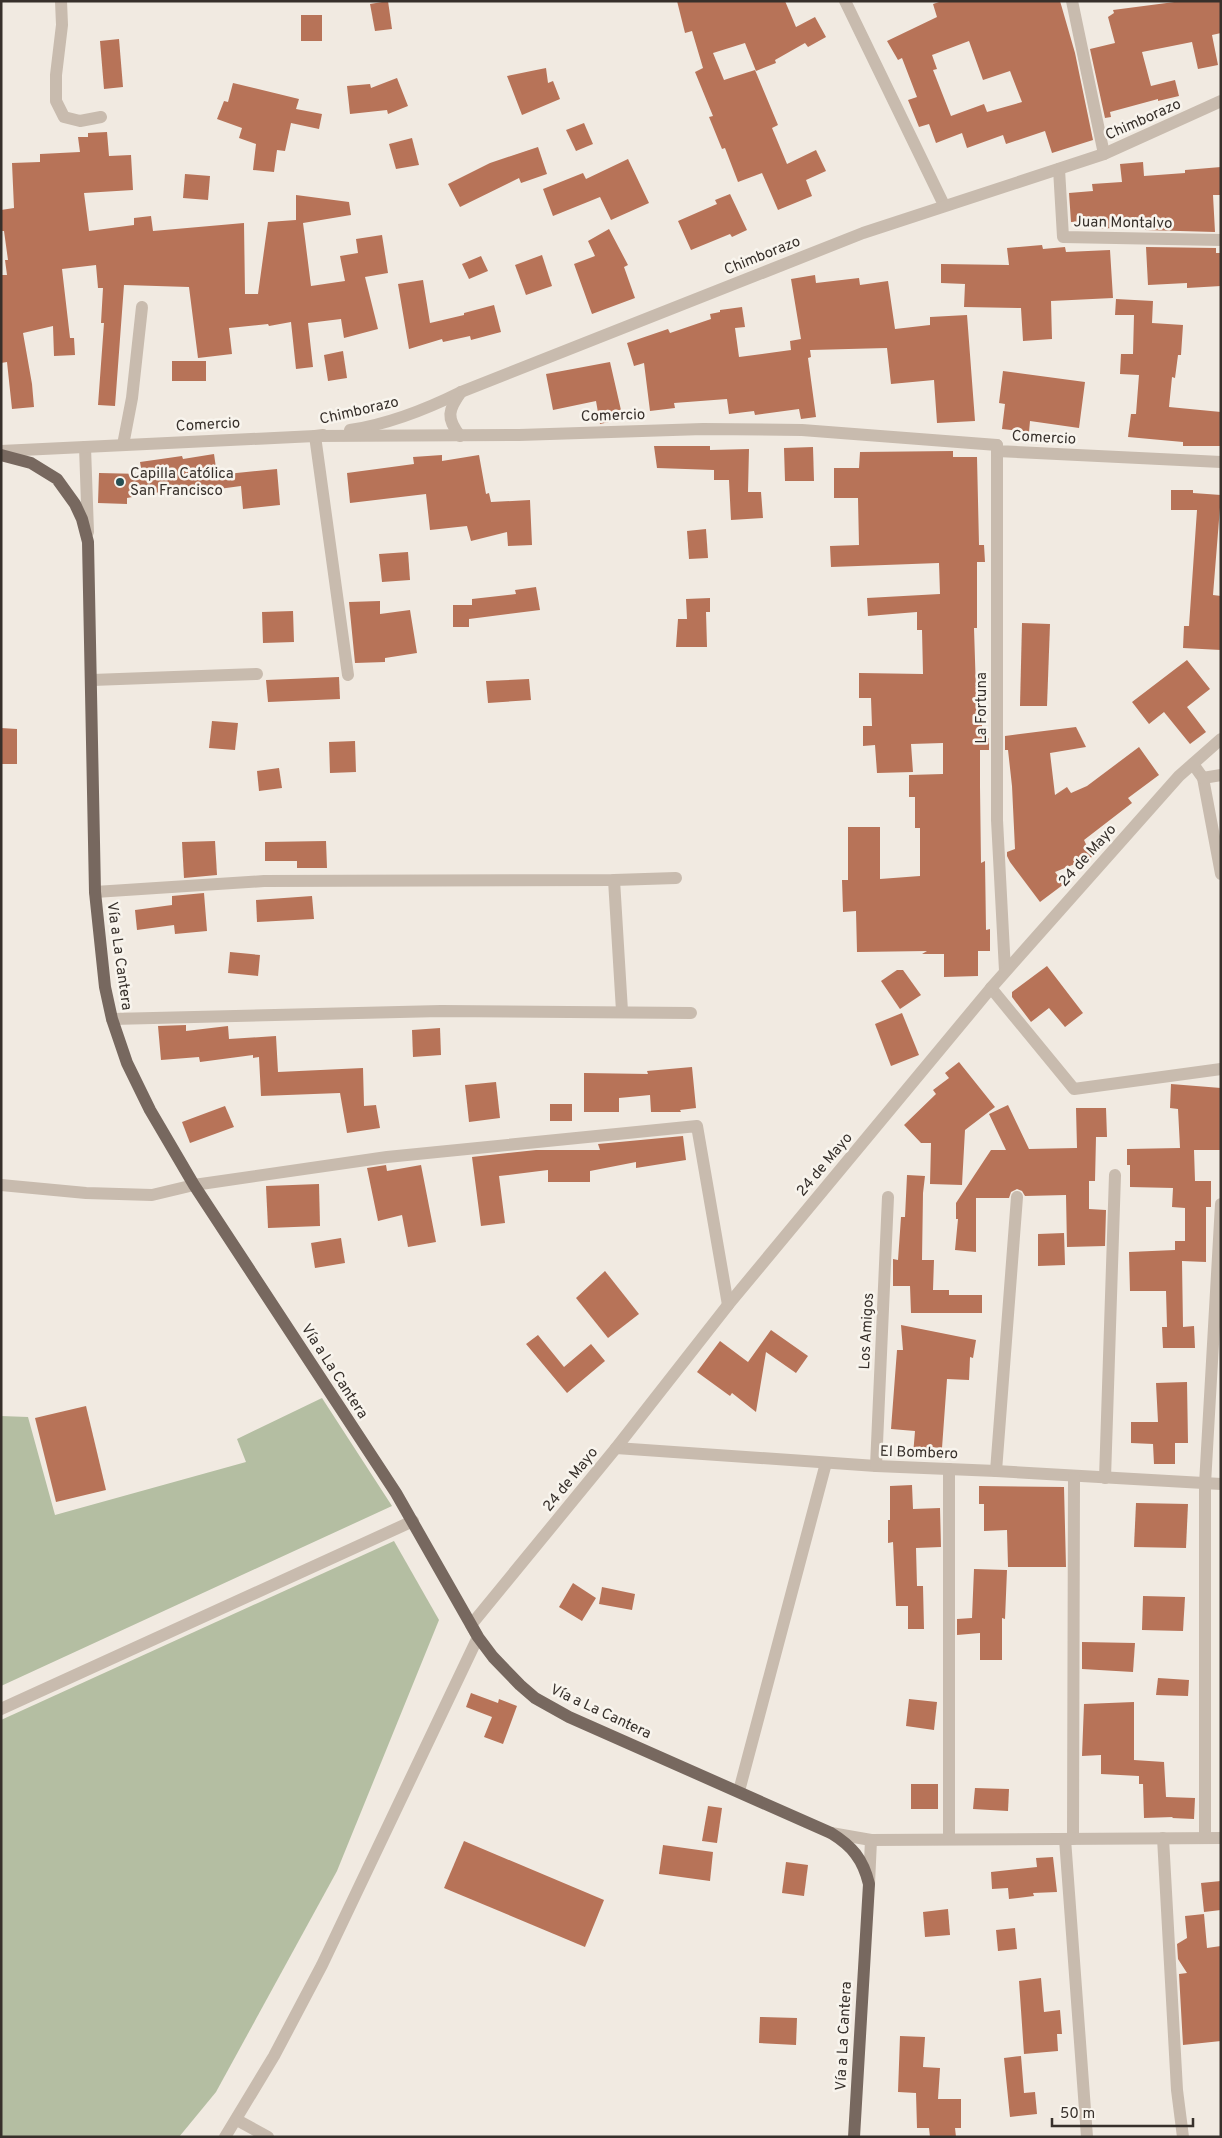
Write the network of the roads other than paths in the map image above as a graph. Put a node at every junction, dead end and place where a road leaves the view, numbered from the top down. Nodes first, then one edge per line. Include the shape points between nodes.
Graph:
1 (61, 1) edge
2 (845, 1) edge
3 (1072, 1) edge
4 (1221, 101) edge
5 (101, 117) dead end
6 (1104, 154) junction
7 (1059, 169) junction
8 (944, 205) junction
9 (1221, 240) edge
10 (142, 307) dead end
11 (460, 392) junction
12 (315, 436) junction
13 (460, 436) junction
14 (123, 445) junction
15 (85, 448) junction
16 (1, 451) edge
17 (997, 451) junction
18 (1, 456) edge
19 (1221, 462) edge
20 (88, 542) junction
21 (257, 674) dead end
22 (348, 675) dead end
23 (92, 680) junction
24 (1221, 739) edge
25 (1193, 764) junction
26 (1221, 775) edge
27 (1202, 778) junction
28 (1221, 874) edge
29 (676, 878) dead end
30 (614, 880) junction
31 (95, 892) junction
32 (1005, 971) junction
33 (990, 988) junction
34 (622, 1012) junction
35 (691, 1013) dead end
36 (112, 1019) junction
37 (1221, 1069) edge
38 (1115, 1175) dead end
39 (1, 1185) edge
40 (194, 1185) junction
41 (888, 1197) dead end
42 (1016, 1197) dead end
43 (1221, 1204) edge
44 (728, 1306) junction
45 (616, 1448) junction
46 (826, 1463) junction
47 (876, 1466) junction
48 (950, 1469) junction
49 (996, 1471) junction
50 (1074, 1477) junction
51 (1105, 1478) junction
52 (1205, 1484) junction
53 (1221, 1484) edge
54 (413, 1522) junction
55 (471, 1625) junction
56 (478, 1637) junction
57 (1, 1710) edge
58 (739, 1791) junction
59 (831, 1833) junction
60 (1163, 1838) junction
61 (1205, 1838) junction
62 (1221, 1838) edge
63 (949, 1839) junction
64 (1069, 1839) junction
65 (871, 1840) junction
66 (869, 1884) junction
67 (237, 2120) junction
68 (225, 2137) edge
69 (268, 2137) edge
70 (854, 2137) edge
71 (1087, 2137) edge
72 (1183, 2137) edge

1 - 5 street via 56,101 64,117 80,121
2 - 8 street
3 - 6 street
4 - 6 street, Chimborazo
6 - 7 street, Chimborazo
7 - 8 street, Chimborazo
7 - 9 street, Juan Montalvo via 1063,237
8 - 11 street, Chimborazo via 863,233
10 - 14 street via 132,398
11 - 12 street, Chimborazo via 411,415 385,423
11 - 13 street via 452,404 450,422
12 - 13 street, Comercio
12 - 14 street, Comercio
12 - 22 street
13 - 17 street, Comercio via 679,429 802,430 996,446
14 - 15 street, Comercio
15 - 16 street, Comercio
15 - 20 street
17 - 19 street, Comercio
17 - 32 street, La Fortuna via 997,820
18 - 20 main road, Vía a La Cantera via 32,463 57,479 75,504
20 - 23 main road, Vía a La Cantera
21 - 23 street
23 - 31 main road, Vía a La Cantera
24 - 25 street, 24 de Mayo
25 - 27 street
25 - 32 street, 24 de Mayo
26 - 27 street
27 - 28 street
29 - 30 street
30 - 31 street via 264,881
30 - 34 street
31 - 36 main road, Vía a La Cantera via 100,950
32 - 33 street, 24 de Mayo
33 - 37 street via 1074,1090
33 - 44 street, 24 de Mayo
34 - 35 street
34 - 36 street via 441,1011
36 - 40 main road, Vía a La Cantera via 138,1089
38 - 51 street
39 - 40 street via 152,1195
40 - 44 street via 387,1157 697,1126
40 - 54 main road, Vía a La Cantera
41 - 47 street, Los Amigos
42 - 49 street
43 - 52 street
44 - 45 street, 24 de Mayo
45 - 46 street, El Bombero
45 - 55 street, 24 de Mayo
46 - 47 street, El Bombero
46 - 58 street
47 - 48 street, El Bombero
48 - 49 street, El Bombero
48 - 63 street
49 - 50 street, El Bombero
50 - 51 street, El Bombero
50 - 64 street
51 - 52 street, El Bombero
52 - 53 street, El Bombero
52 - 61 street
54 - 55 main road, Vía a La Cantera
54 - 57 street
55 - 56 street
56 - 58 main road, Vía a La Cantera via 513,1679 552,1708
56 - 67 street via 322,1965
58 - 59 main road, Vía a La Cantera
59 - 65 street
59 - 66 main road, Vía a La Cantera via 853,1848 861,1859
60 - 61 street
60 - 64 street
60 - 72 street via 1177,2090
61 - 62 street
63 - 64 street
63 - 65 street
64 - 71 street
65 - 66 street
66 - 70 main road, Vía a La Cantera
67 - 68 street
67 - 69 street

